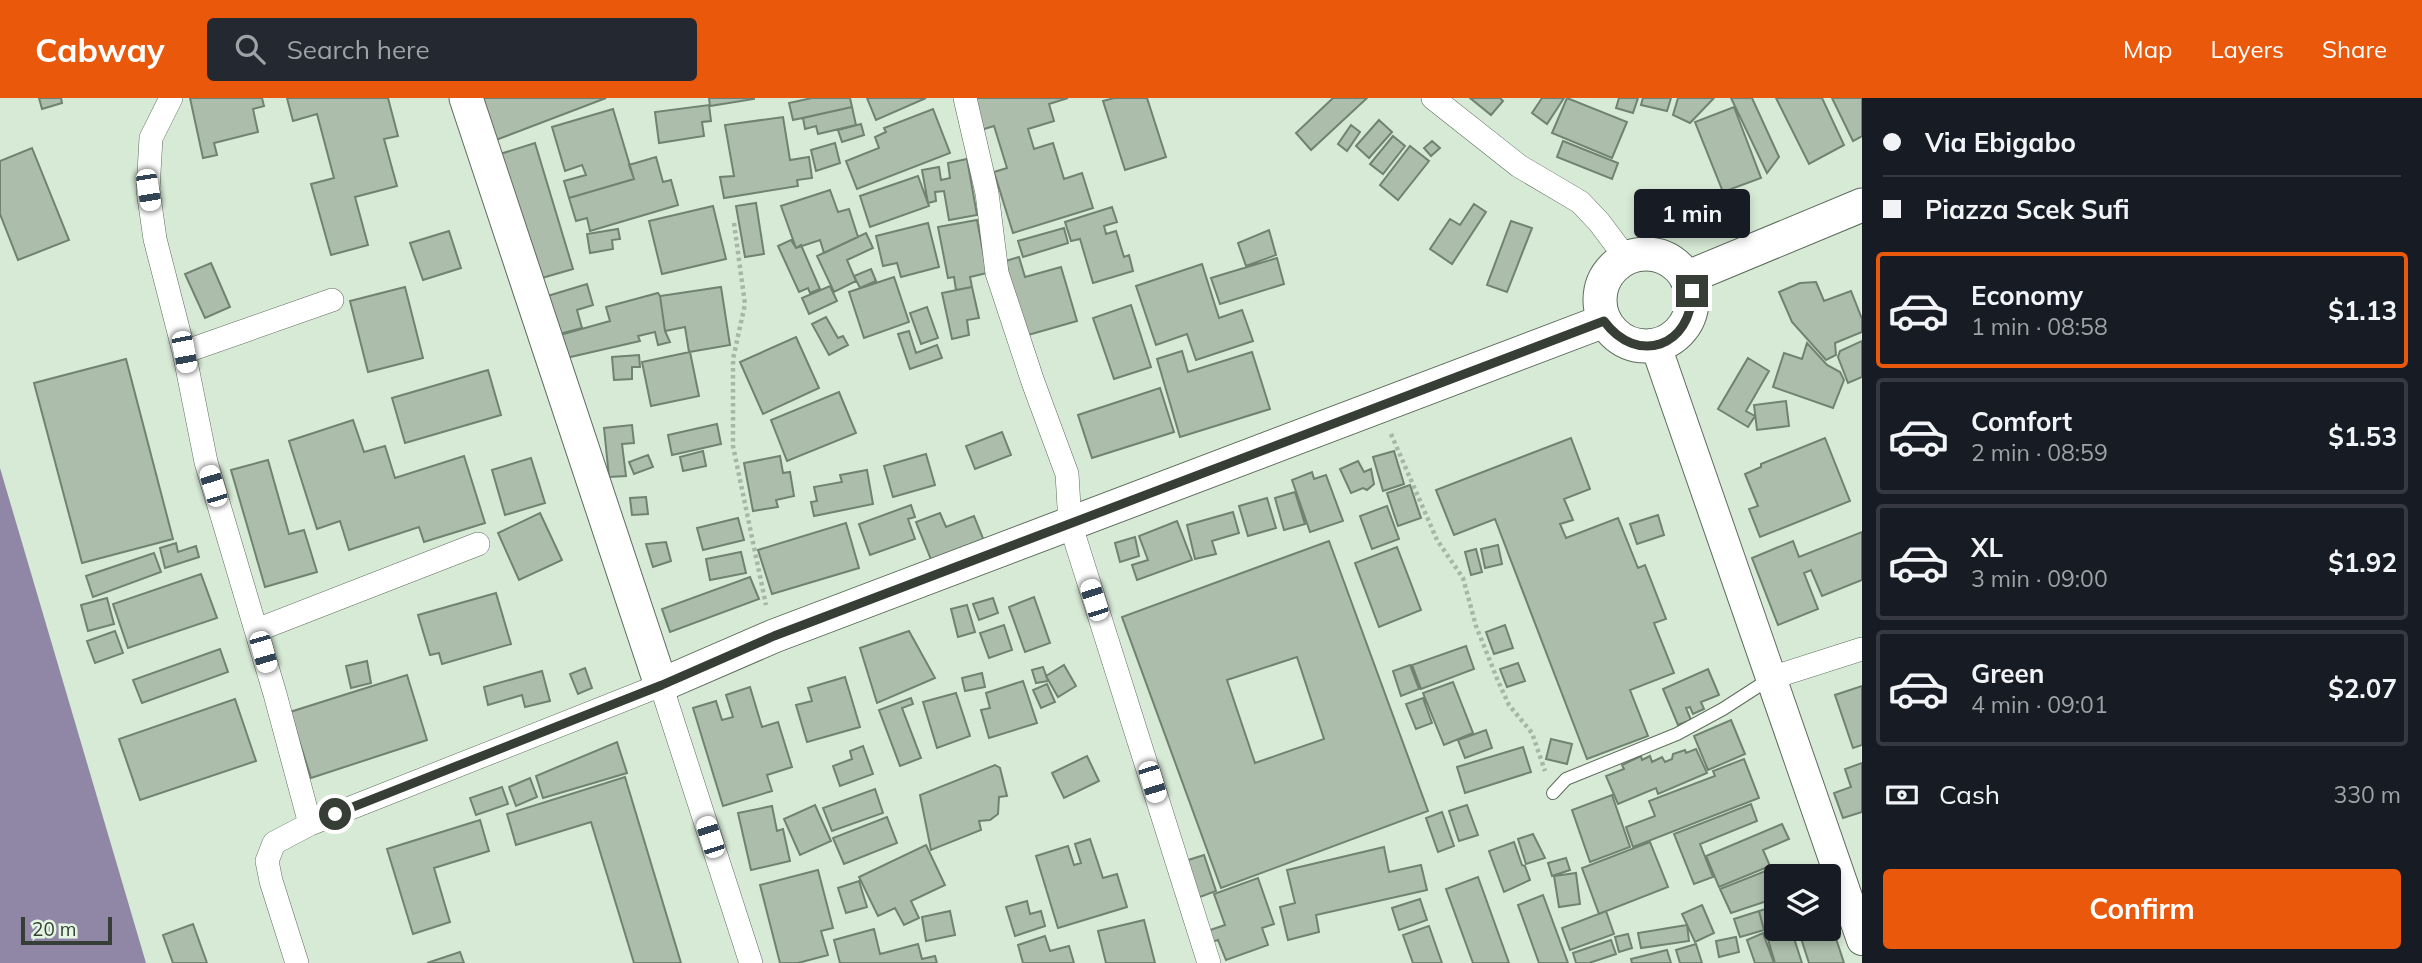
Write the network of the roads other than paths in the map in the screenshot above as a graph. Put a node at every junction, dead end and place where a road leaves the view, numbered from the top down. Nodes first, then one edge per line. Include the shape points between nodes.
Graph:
1 (171, 98) edge
2 (466, 98) edge
3 (965, 98) edge
4 (1433, 98) edge
5 (1862, 205) edge
6 (1626, 258) junction
7 (1686, 278) junction
8 (332, 300) dead end
9 (1604, 321) junction
10 (1656, 346) junction
11 (184, 352) junction
12 (1069, 523) junction
13 (478, 544) dead end
14 (257, 630) junction
15 (1862, 649) edge
16 (1771, 678) junction
17 (662, 685) junction
18 (1553, 793) road end
19 (310, 824) junction
20 (1862, 940) edge
21 (297, 963) edge
22 (751, 963) edge
23 (1209, 963) edge

1 - 11 street via 150,138 148,190 155,239
2 - 17 main road
3 - 12 street via 987,193 997,272 1067,474
4 - 6 street via 1518,166 1580,202
5 - 7 main road
6 - 7 main road via 1653,254 1678,267
6 - 9 main road via 1605,278 1600,292
7 - 10 main road via 1692,291 1688,320 1675,336
8 - 11 street
9 - 10 main road via 1626,342
9 - 12 main road
10 - 16 street
11 - 14 street via 205,462
12 - 17 main road via 774,636
12 - 23 street
13 - 14 street
14 - 19 street
15 - 16 street
16 - 18 lane via 1677,734 1566,779
16 - 20 street
17 - 19 street
17 - 22 street
19 - 21 street via 274,843 267,861

